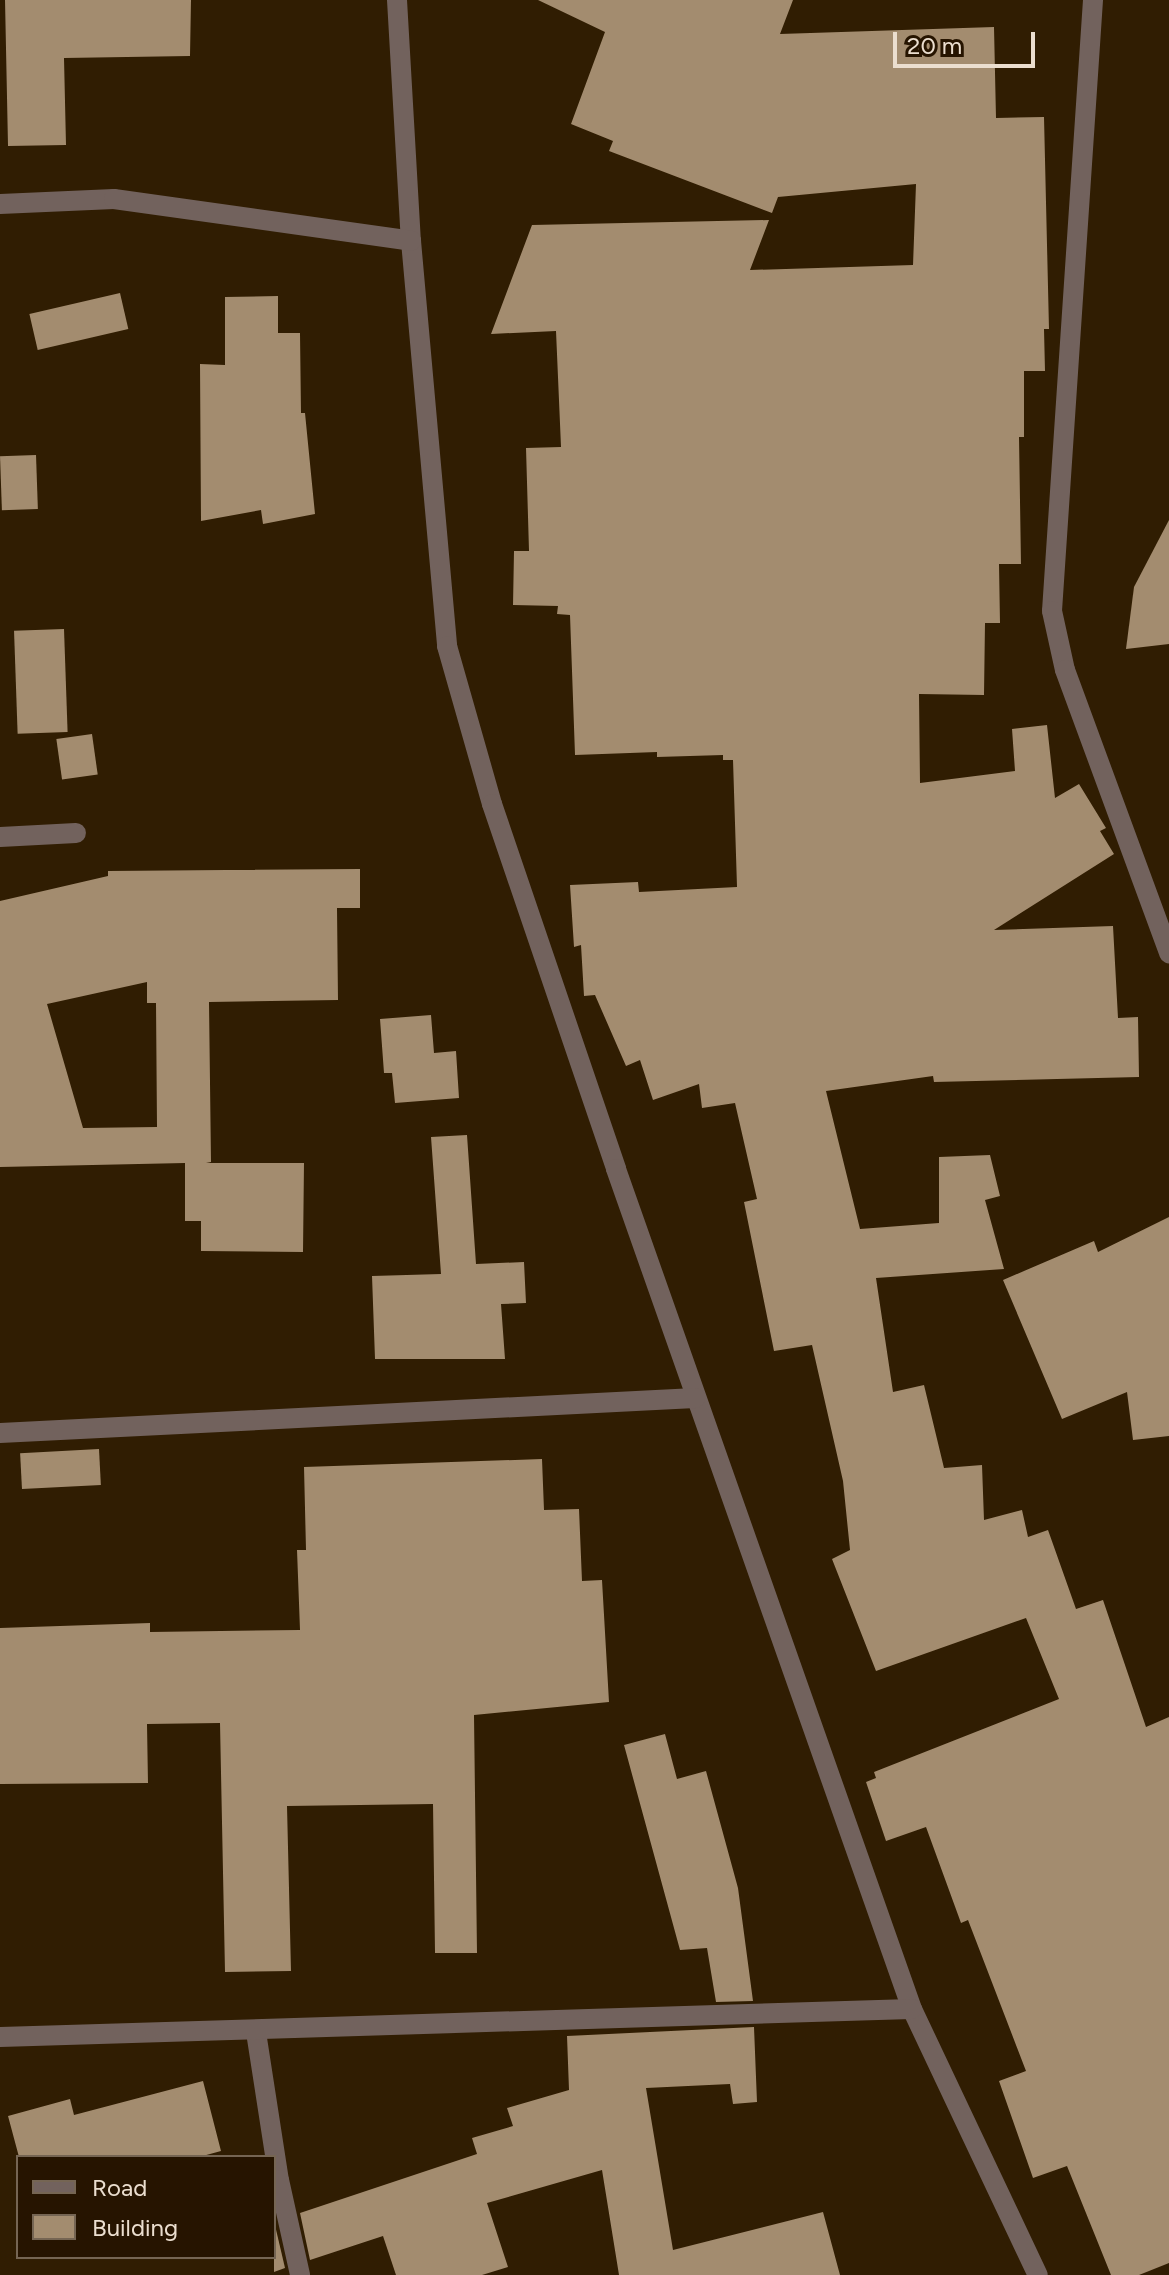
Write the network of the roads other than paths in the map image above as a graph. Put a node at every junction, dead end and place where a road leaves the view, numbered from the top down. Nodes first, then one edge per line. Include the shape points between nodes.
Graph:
1 (397, 0) edge
2 (1093, 0) edge
3 (0, 204) edge
4 (411, 241) junction
5 (76, 833) dead end
6 (0, 837) edge
7 (1169, 953) edge
8 (695, 1398) junction
9 (0, 1433) edge
10 (912, 2009) junction
11 (256, 2032) junction
12 (0, 2037) edge
13 (275, 2155) edge
14 (276, 2161) edge
15 (300, 2275) edge
16 (1038, 2275) edge

1 - 4 street
2 - 7 street via 1052,611 1065,670
3 - 4 street via 114,199
4 - 8 street via 447,646 492,804
5 - 6 street
8 - 9 street
8 - 10 street
10 - 11 street
10 - 16 street
11 - 12 street
11 - 13 street
14 - 15 street

